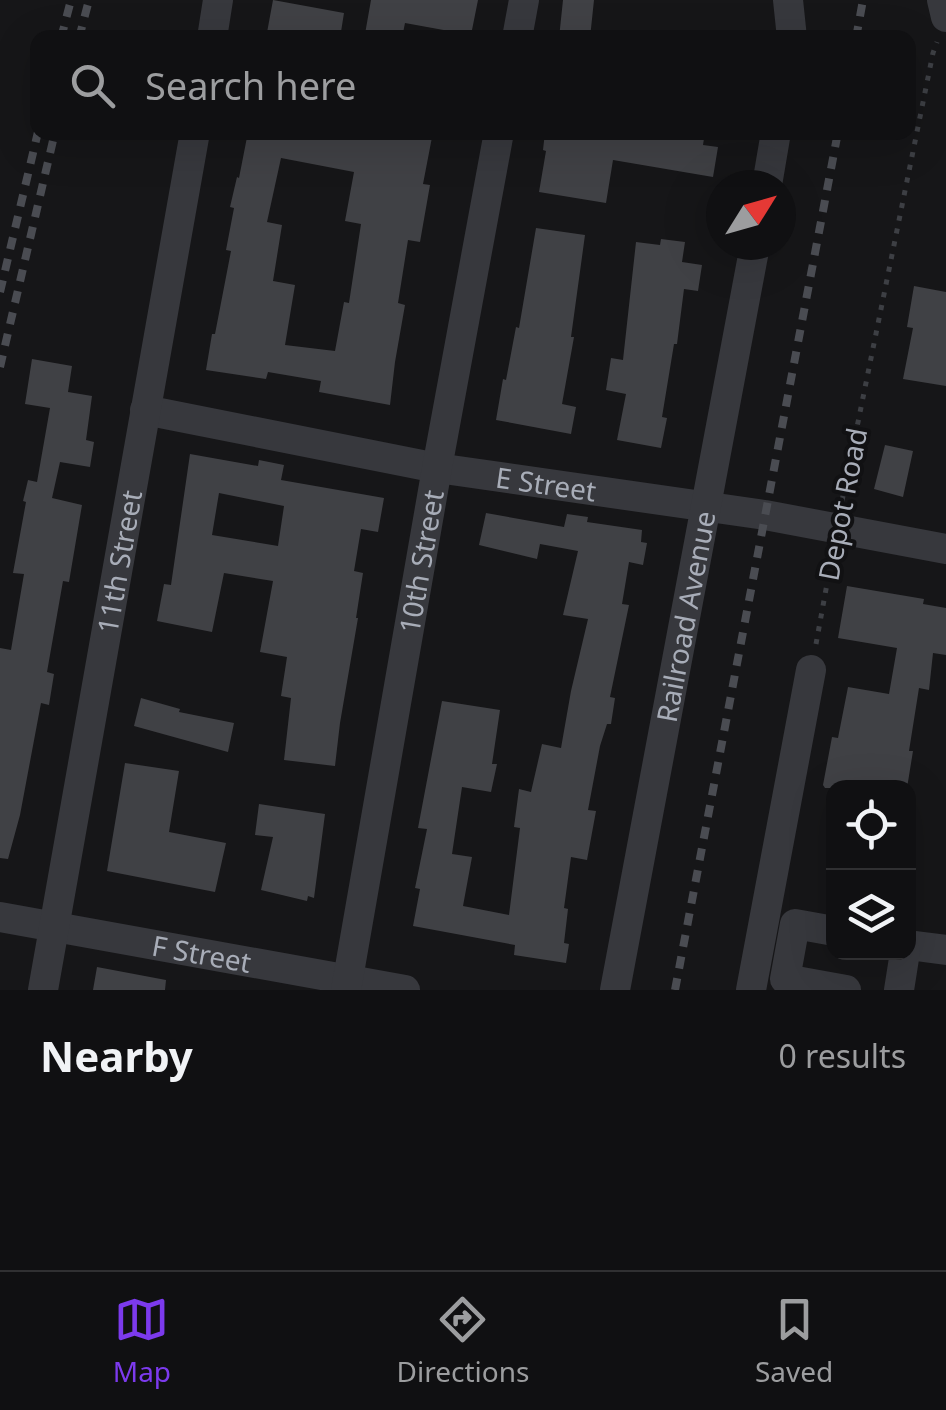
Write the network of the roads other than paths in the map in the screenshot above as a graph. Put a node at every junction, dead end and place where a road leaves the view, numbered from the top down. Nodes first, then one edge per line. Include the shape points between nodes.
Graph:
1 (218, 0) edge
2 (524, 0) edge
3 (788, 0) edge
4 (942, 0) edge
5 (943, 26) edge
6 (213, 30) edge
7 (518, 30) edge
8 (791, 30) edge
9 (193, 140) edge
10 (498, 140) edge
11 (774, 140) edge
12 (769, 170) edge
13 (753, 260) edge
14 (145, 410) junction
15 (437, 468) junction
16 (707, 506) junction
17 (946, 549) edge
18 (811, 670) road end
19 (0, 917) edge
20 (54, 927) junction
21 (826, 930) edge
22 (916, 945) edge
23 (946, 950) edge
24 (904, 960) edge
25 (347, 985) edge
26 (43, 990) edge
27 (405, 990) edge
28 (615, 990) edge
29 (752, 990) edge
30 (846, 990) edge
31 (899, 990) edge

1 - 6 street
2 - 7 street
3 - 8 street
4 - 5 street
9 - 14 street, 11th Street
10 - 15 street, 10th Street
11 - 12 street
13 - 16 street, Railroad Avenue
14 - 15 street, E Street
14 - 20 street, 11th Street
15 - 16 street, E Street
15 - 25 street, 10th Street
16 - 17 street, E Street
16 - 28 street, Railroad Avenue
18 - 29 street
19 - 20 street, F Street
20 - 25 street, F Street
20 - 26 street, 11th Street
21 - 30 street via 795,924 785,979
22 - 23 street
24 - 31 street
25 - 27 street, F Street

